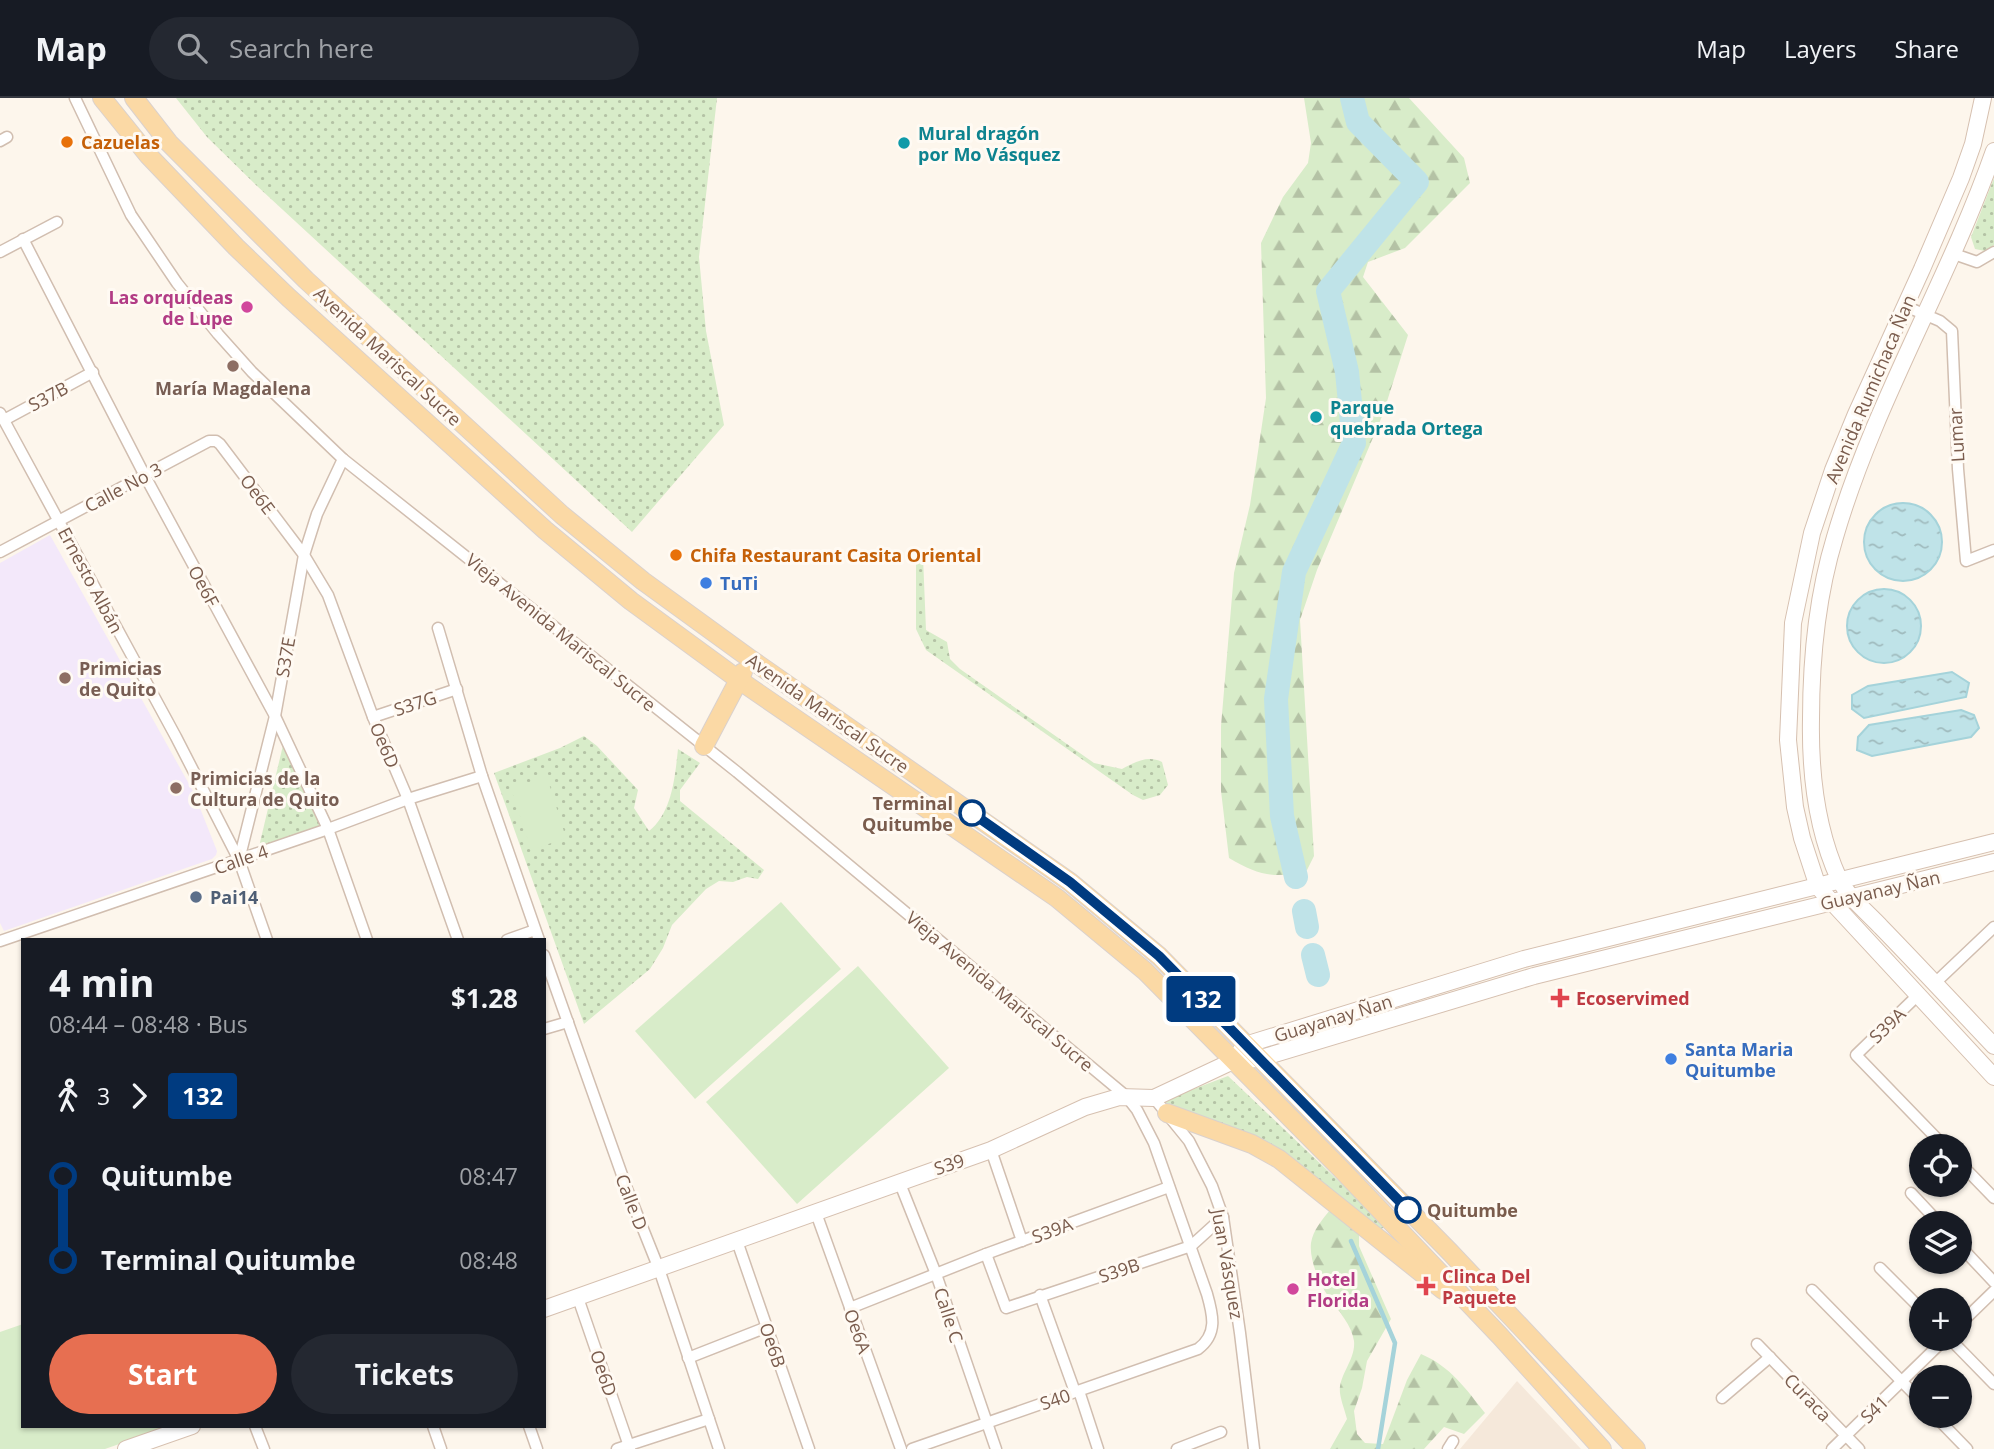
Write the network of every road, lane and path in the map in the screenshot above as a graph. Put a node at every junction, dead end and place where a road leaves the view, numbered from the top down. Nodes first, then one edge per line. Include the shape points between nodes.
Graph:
1 (75, 98) edge
2 (102, 98) edge
3 (134, 98) edge
4 (1983, 98) edge
5 (1994, 151) edge
6 (57, 222) dead end
7 (23, 239) junction
8 (0, 252) edge
9 (1994, 252) edge
10 (1954, 254) junction
11 (1905, 306) junction
12 (1926, 315) junction
13 (93, 372) junction
14 (2, 416) edge
15 (5, 434) edge
16 (209, 441) joint
17 (343, 459) junction
18 (145, 476) junction
19 (59, 521) junction
20 (1994, 551) edge
21 (0, 552) edge
22 (304, 555) junction
23 (438, 628) dead end
24 (749, 659) junction
25 (739, 680) junction
26 (457, 689) junction
27 (275, 716) junction
28 (373, 717) junction
29 (704, 746) junction
30 (888, 755) junction
31 (874, 774) junction
32 (482, 776) junction
33 (408, 799) junction
34 (328, 829) junction
35 (1994, 842) edge
36 (239, 860) junction
37 (1994, 863) edge
38 (1840, 881) junction
39 (1818, 887) junction
40 (1853, 897) junction
41 (1829, 901) junction
42 (1994, 927) edge
43 (537, 935) edge
44 (266, 938) edge
45 (366, 938) edge
46 (457, 938) edge
47 (519, 938) edge
48 (1, 939) edge
49 (546, 961) edge
50 (1935, 983) junction
51 (1917, 996) junction
52 (568, 1022) junction
53 (546, 1029) edge
54 (1991, 1036) edge
55 (1240, 1052) junction
56 (1258, 1059) junction
57 (1994, 1077) edge
58 (1126, 1096) junction
59 (1154, 1098) junction
60 (1167, 1113) junction
61 (1932, 1134) edge
62 (991, 1150) junction
63 (1972, 1175) edge
64 (899, 1181) junction
65 (1169, 1187) junction
66 (1914, 1197) edge
67 (1994, 1198) edge
68 (1927, 1211) edge
69 (816, 1213) junction
70 (1223, 1217) junction
71 (737, 1241) junction
72 (1022, 1241) junction
73 (1191, 1246) junction
74 (986, 1254) junction
75 (1972, 1258) edge
76 (1880, 1268) dead end
77 (659, 1269) junction
78 (936, 1274) junction
79 (1994, 1282) edge
80 (1812, 1290) dead end
81 (1994, 1291) edge
82 (1040, 1295) junction
83 (1909, 1297) edge
84 (578, 1298) junction
85 (546, 1308) edge
86 (850, 1308) junction
87 (1972, 1312) edge
88 (767, 1327) junction
89 (1500, 1336) junction
90 (1757, 1344) dead end
91 (1198, 1349) joint
92 (1935, 1351) edge
93 (1960, 1351) edge
94 (1770, 1357) junction
95 (688, 1358) junction
96 (1901, 1382) junction
97 (1994, 1384) edge
98 (1909, 1390) edge
99 (1077, 1391) junction
100 (1722, 1398) dead end
101 (709, 1419) junction
102 (986, 1423) junction
103 (189, 1428) edge
104 (257, 1428) edge
105 (434, 1428) edge
106 (530, 1428) edge
107 (1947, 1428) edge
108 (1221, 1432) dead end
109 (1846, 1435) junction
110 (163, 1443) edge
111 (629, 1447) edge
112 (126, 1449) edge
113 (264, 1449) edge
114 (441, 1449) edge
115 (537, 1449) edge
116 (617, 1449) edge
117 (719, 1449) edge
118 (809, 1449) edge
119 (901, 1449) edge
120 (912, 1449) edge
121 (996, 1449) edge
122 (1098, 1449) edge
123 (1177, 1449) edge
124 (1254, 1449) edge
125 (1602, 1449) edge
126 (1636, 1449) edge
127 (1832, 1449) edge
128 (1859, 1449) edge
129 (1968, 1449) edge

1 - 17 street, Vieja Avenida Mariscal Sucre via 131,215 177,283 252,372
2 - 25 main road, Avenida Mariscal Sucre via 148,155 236,247 417,415 566,548
3 - 24 main road, Avenida Mariscal Sucre via 169,143 306,280 562,516
4 - 11 main road, Avenida Rumichaca Ñan via 1961,178
5 - 10 main road, Avenida Rumichaca Ñan
6 - 7 street
7 - 8 street
7 - 13 street, Oe6F
9 - 10 street via 1976,262
10 - 12 main road, Avenida Rumichaca Ñan
11 - 12 street, Lumar
11 - 39 main road, Avenida Rumichaca Ñan via 1833,470 1812,533 1793,623 1788,696 1792,789 1801,838
12 - 20 street, Lumar via 1952,331 1967,567
12 - 38 main road, Avenida Rumichaca Ñan via 1854,477 1834,539 1816,626 1811,697 1814,786
13 - 14 street, S37B
13 - 18 street, Oe6F
14 - 15 street, Ernesto Albán
15 - 19 street, Ernesto Albán
16 - 18 street, Calle No 3
16 - 22 street, Oe6E via 220,444
17 - 22 street, S37E
17 - 29 street, Vieja Avenida Mariscal Sucre
18 - 19 street, Calle No 3
18 - 27 street, Oe6F
19 - 21 street, Calle No 3
19 - 36 street, Ernesto Albán
22 - 27 street, S37E
22 - 28 street, Oe6D via 328,595
23 - 26 street
24 - 25 main road
24 - 30 main road, Avenida Mariscal Sucre
25 - 29 main road
25 - 31 main road, Avenida Mariscal Sucre
26 - 28 street, S37G
26 - 32 street
27 - 34 street, Oe6F
27 - 36 street, S37E
28 - 33 street, Oe6D
29 - 58 street, Vieja Avenida Mariscal Sucre
30 - 31 main road
30 - 55 main road, Avenida Mariscal Sucre via 1116,919 1159,956
31 - 55 main road, Avenida Mariscal Sucre via 1057,898
32 - 33 street, Calle 4
32 - 43 street
33 - 34 street, Calle 4
33 - 46 street, Oe6D
34 - 36 street, Calle 4
34 - 45 street, Oe6F
35 - 38 main road, Guayanay Ñan
36 - 44 street, Ernesto Albán
36 - 48 street, Calle 4
37 - 40 main road, Guayanay Ñan
38 - 39 main road, Guayanay Ñan
38 - 40 main road, Avenida Rumichaca Ñan
39 - 41 main road, Avenida Rumichaca Ñan
39 - 55 main road, Guayanay Ñan via 1524,960
40 - 41 main road, Guayanay Ñan
40 - 50 main road, Avenida Rumichaca Ñan
41 - 51 main road, Avenida Rumichaca Ñan
41 - 56 main road, Guayanay Ñan via 1534,976
42 - 50 street
43 - 47 street
49 - 52 street, Calle D
50 - 54 main road, Avenida Rumichaca Ñan
51 - 57 main road, Avenida Rumichaca Ñan
51 - 61 street, S39A via 1856,1055
52 - 53 street
52 - 77 street, Calle D
55 - 56 main road, Avenida Mariscal Sucre
55 - 59 main road, S39
55 - 89 main road, Avenida Mariscal Sucre via 1340,1168
56 - 126 main road, Avenida Mariscal Sucre
58 - 59 main road, S39
58 - 62 main road, S39 via 1085,1107
58 - 65 street, Juan Vásquez via 1154,1143
59 - 60 street, Juan Vásquez
60 - 70 street, Juan Vásquez via 1189,1141
60 - 89 main road via 1252,1144 1279,1159
62 - 64 main road, S39
62 - 72 street
63 - 67 street
64 - 69 main road, S39
64 - 78 street, Calle C
65 - 72 street, S39A
65 - 73 street, Juan Vásquez
66 - 68 street
69 - 71 main road, S39
69 - 86 street, Oe6A
70 - 73 street, S39B
70 - 124 street, Juan Vásquez
71 - 77 main road, S39
71 - 88 street, Oe6B
72 - 74 street, S39A
73 - 82 street, S39B
73 - 91 street, Juan Vásquez via 1214,1318 1211,1334
74 - 78 street, S39A
74 - 82 street, S39B via 1006,1308
75 - 79 street
76 - 83 street
77 - 84 main road, S39
77 - 95 street, Calle D
78 - 86 street, S39A
78 - 102 street, Calle C
80 - 96 street
81 - 87 street
82 - 99 street
84 - 85 main road, S39
84 - 111 street, Oe6D
86 - 119 street, Oe6A
88 - 95 street
88 - 118 street, Oe6B
89 - 125 main road, Avenida Mariscal Sucre
90 - 94 street, Curaca
91 - 99 street, S40
92 - 96 street, S41
93 - 97 street
94 - 100 street
94 - 109 street, Curaca
95 - 101 street, Calle D
96 - 98 street
96 - 109 street, S41
99 - 102 street, S40
99 - 122 street
101 - 111 street
101 - 117 street, Calle D
102 - 120 street, S40
102 - 121 street, Calle C
103 - 110 main road
104 - 113 street
105 - 114 street
106 - 115 street
107 - 129 street
108 - 123 street
109 - 127 street, S41
109 - 128 street, Curaca
110 - 112 main road
111 - 116 street

